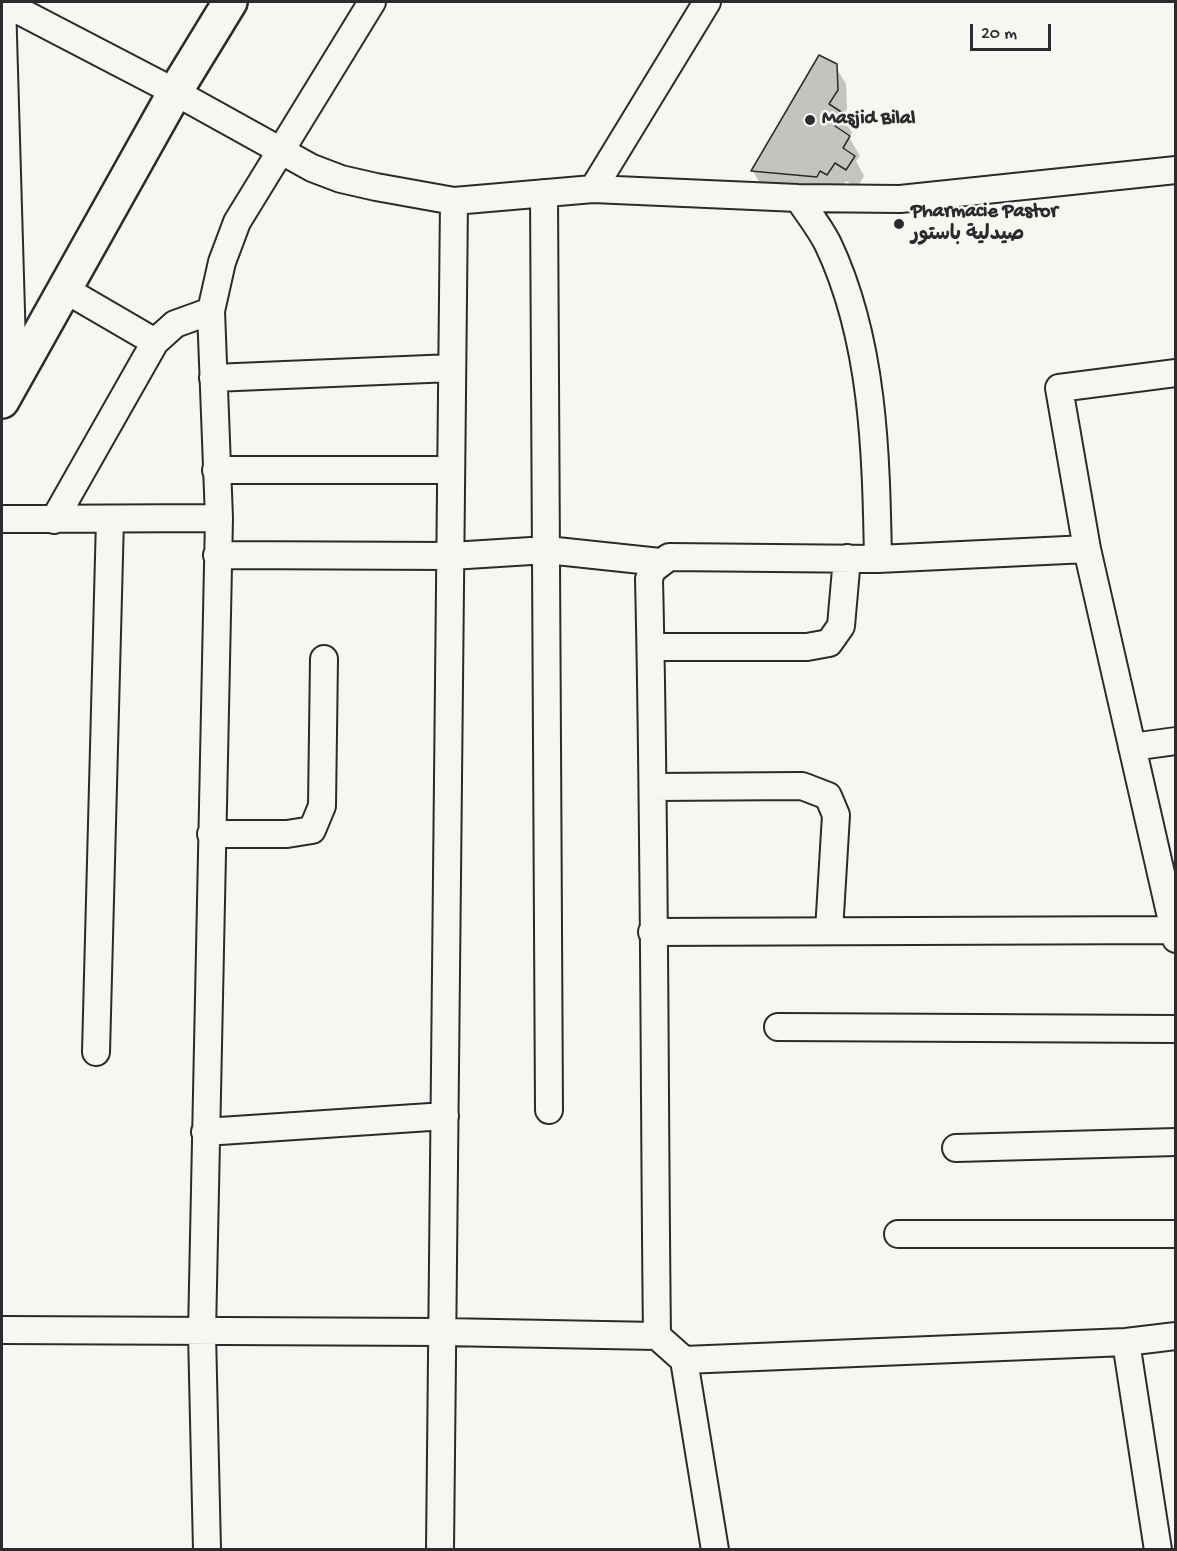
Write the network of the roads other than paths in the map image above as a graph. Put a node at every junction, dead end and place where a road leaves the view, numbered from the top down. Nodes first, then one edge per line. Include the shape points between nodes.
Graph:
1 (2, 2) edge
2 (230, 2) edge
3 (372, 2) edge
4 (707, 2) edge
5 (175, 92) junction
6 (4, 149) edge
7 (278, 151) junction
8 (1176, 170) edge
9 (593, 189) junction
10 (544, 193) junction
11 (798, 198) junction
12 (454, 201) junction
13 (64, 289) junction
14 (211, 311) junction
15 (155, 342) junction
16 (452, 368) junction
17 (1176, 373) edge
18 (213, 378) junction
19 (7, 391) edge
20 (216, 470) junction
21 (451, 470) junction
22 (219, 518) junction
23 (2, 519) edge
24 (110, 519) junction
25 (54, 520) junction
26 (1087, 549) junction
27 (547, 550) junction
28 (217, 555) junction
29 (451, 556) junction
30 (847, 558) junction
31 (878, 558) junction
32 (660, 562) junction
33 (651, 647) junction
34 (324, 659) dead end
35 (1176, 741) edge
36 (1132, 747) junction
37 (654, 787) junction
38 (211, 834) junction
39 (829, 931) junction
40 (652, 932) junction
41 (1174, 935) edge
42 (778, 1027) dead end
43 (1176, 1029) edge
44 (96, 1052) dead end
45 (549, 1110) dead end
46 (445, 1116) junction
47 (205, 1131) junction
48 (1176, 1142) edge
49 (956, 1148) dead end
50 (898, 1234) dead end
51 (1176, 1234) edge
52 (2, 1330) edge
53 (443, 1332) junction
54 (202, 1333) junction
55 (657, 1336) junction
56 (1176, 1336) edge
57 (1126, 1342) junction
58 (684, 1360) junction
59 (207, 1550) edge
60 (440, 1550) edge
61 (715, 1550) edge
62 (1158, 1550) edge

1 - 5 street
1 - 6 street
2 - 5 street
3 - 7 street
4 - 9 street
5 - 7 street
5 - 13 street
6 - 19 street
7 - 12 street via 341,179
7 - 14 street via 237,222 222,262
8 - 11 street via 900,199
9 - 10 street
9 - 11 street
10 - 12 street
10 - 27 street
11 - 31 street via 827,243 860,343 874,447
12 - 16 street
13 - 15 street
13 - 19 street
14 - 15 street via 175,324
14 - 18 street
15 - 25 street
16 - 18 street
16 - 21 street
17 - 26 street via 1059,388
18 - 20 street
20 - 21 street
20 - 22 street
21 - 29 street
22 - 24 street
22 - 28 street
23 - 25 street
24 - 25 street
24 - 44 street
26 - 31 street
26 - 36 street
27 - 29 street
27 - 32 street
27 - 45 street
28 - 29 street
28 - 38 street
29 - 46 street
30 - 31 street
30 - 32 street via 669,557
30 - 33 street via 841,626 829,643 807,647
32 - 33 street via 649,579
33 - 37 street
34 - 38 street via 322,806 312,830 287,834
35 - 36 street
36 - 41 street
37 - 39 street via 802,786 828,796 836,815
37 - 40 street
38 - 47 street
39 - 40 street
39 - 41 street
40 - 55 street
42 - 43 street
46 - 47 street
46 - 53 street
47 - 54 street
48 - 49 street
50 - 51 street
52 - 54 street
53 - 54 street
53 - 55 street
53 - 60 street
54 - 59 street
55 - 58 street
56 - 57 street
57 - 58 street
57 - 62 street
58 - 61 street

